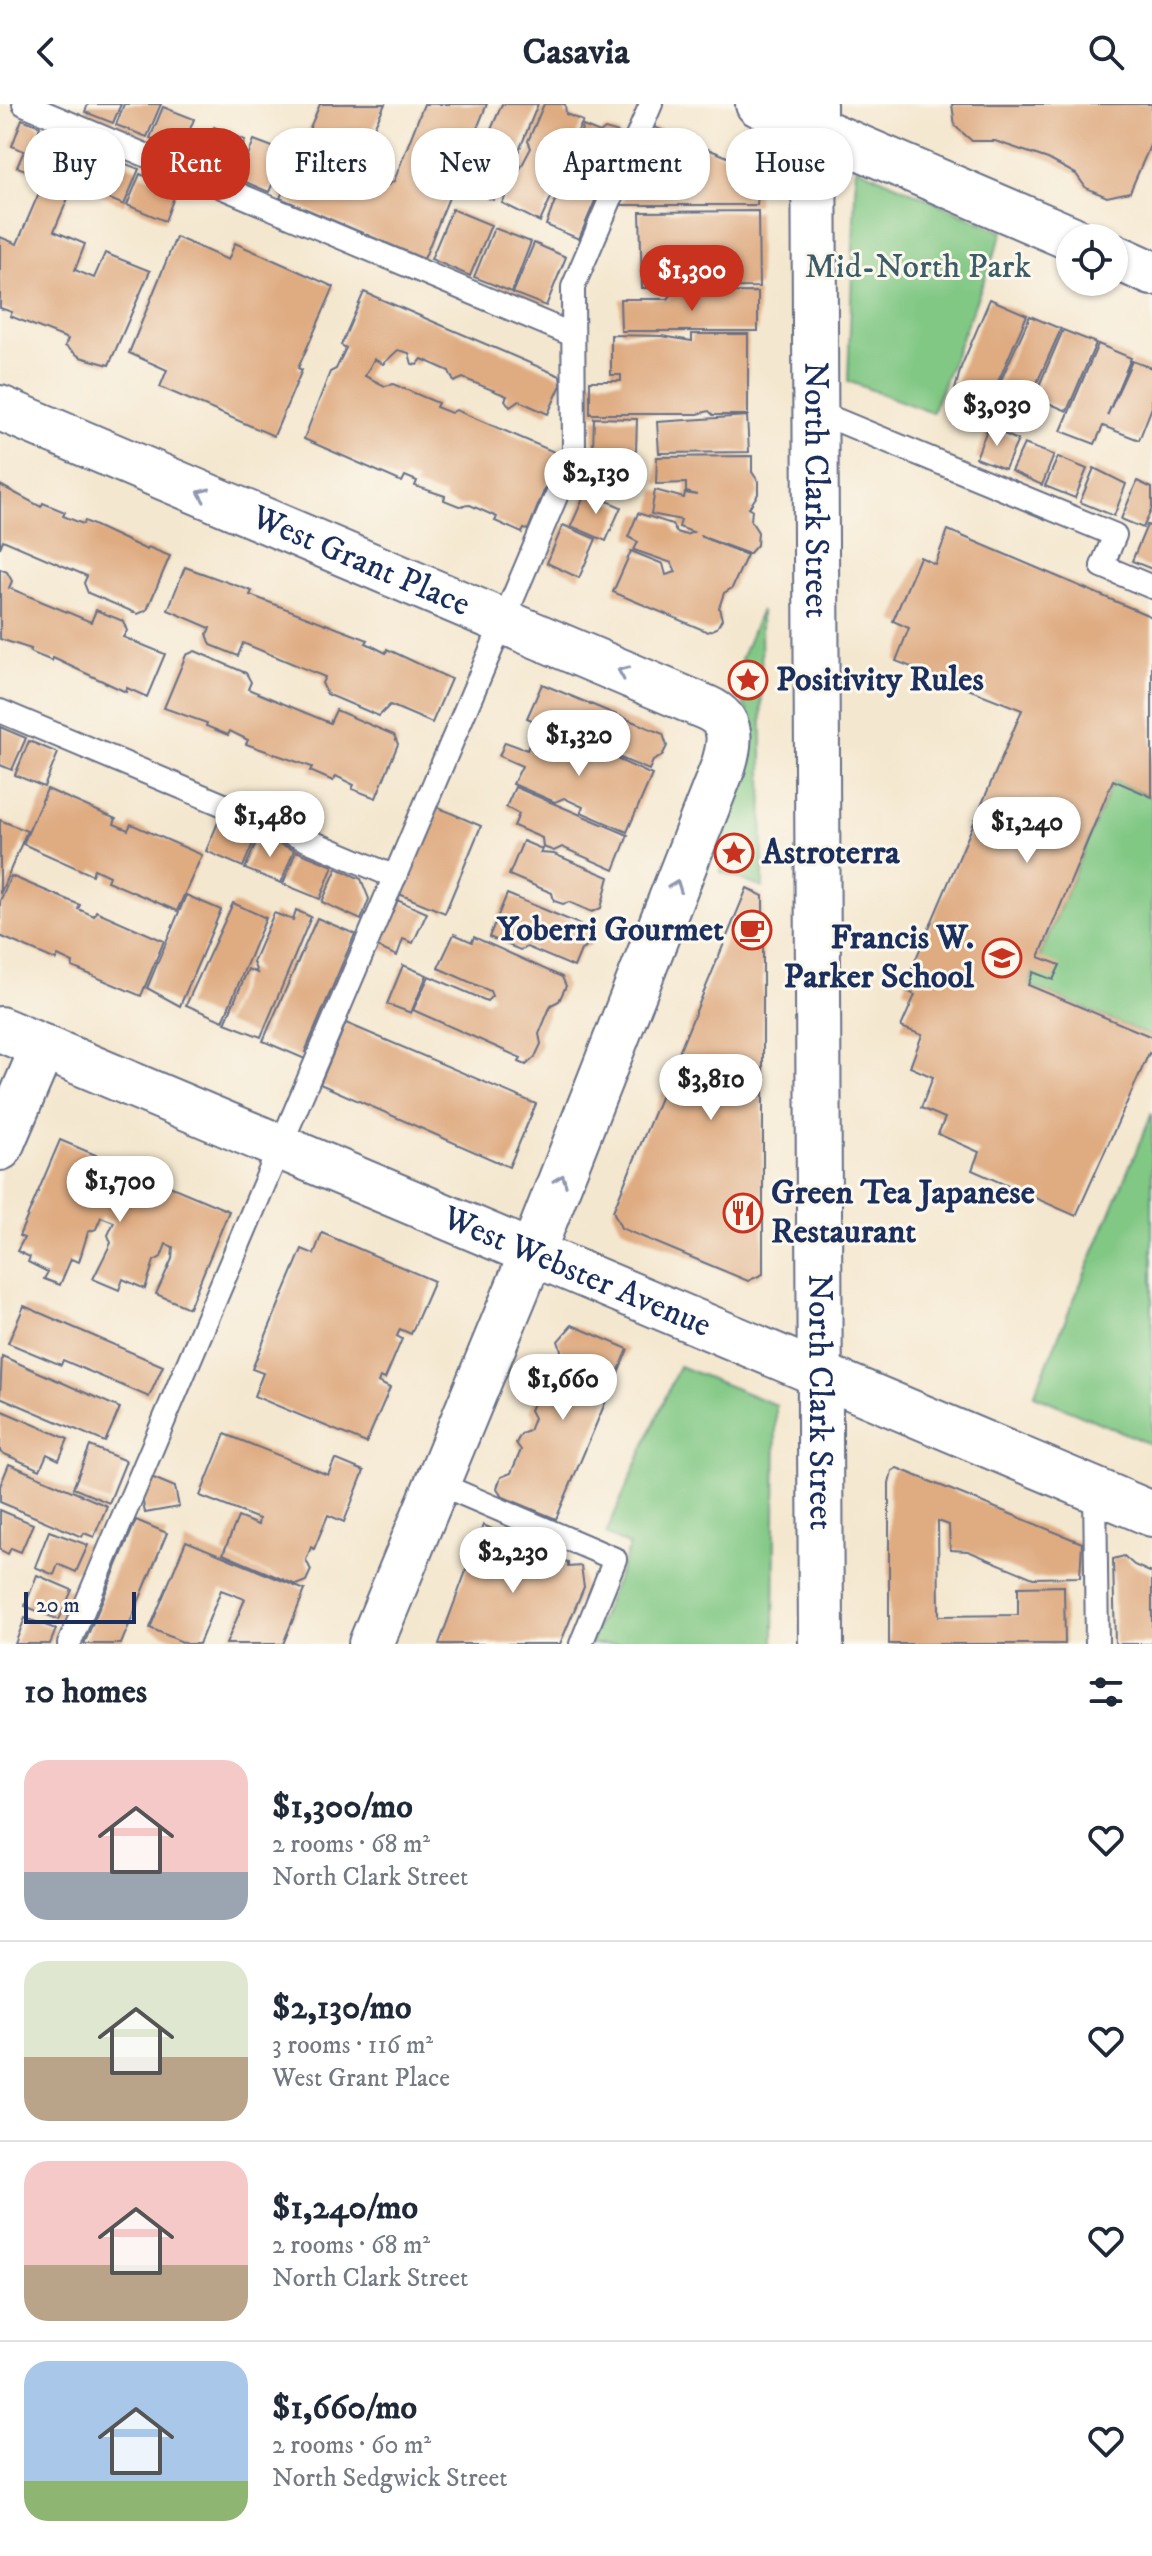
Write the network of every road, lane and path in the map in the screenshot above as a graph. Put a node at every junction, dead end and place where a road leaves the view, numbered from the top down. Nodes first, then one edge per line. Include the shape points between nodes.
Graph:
1 (24, 104) edge
2 (651, 104) edge
3 (758, 104) edge
4 (813, 115) edge
5 (1056, 231) edge
6 (573, 335) junction
7 (0, 408) edge
8 (815, 411) junction
9 (1152, 587) edge
10 (504, 622) junction
11 (0, 711) edge
12 (395, 877) junction
13 (0, 1029) edge
14 (43, 1047) junction
15 (281, 1147) junction
16 (0, 1148) edge
17 (532, 1253) junction
18 (821, 1373) junction
19 (437, 1483) junction
20 (1095, 1490) junction
21 (1152, 1514) edge
22 (69, 1644) edge
23 (371, 1644) edge
24 (581, 1644) edge
25 (821, 1644) edge
26 (1097, 1644) edge

1 - 6 lane
2 - 6 lane via 573,287
3 - 4 street
4 - 5 street
4 - 8 street, North Clark Street
6 - 10 lane via 574,454
10 -> 7 street, West Grant Place
8 - 9 lane via 1115,535 1102,566
8 - 18 street, North Clark Street
10 - 12 lane
17 -> 10 street, West Grant Place via 723,767 730,735 720,714
11 - 12 lane
12 - 15 lane
13 - 14 street, West Webster Avenue
14 - 15 street, West Webster Avenue
14 - 16 street
15 - 17 street, West Webster Avenue
15 - 22 lane
17 - 18 street, West Webster Avenue
17 - 19 street
18 - 20 street, West Webster Avenue
18 - 25 street, North Clark Street
19 - 23 street
19 - 24 lane via 615,1559
20 - 21 street, West Webster Avenue
20 - 26 lane

